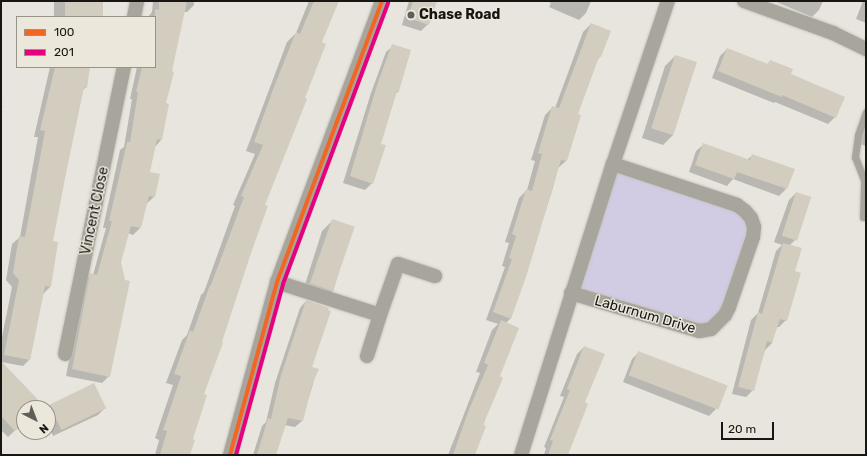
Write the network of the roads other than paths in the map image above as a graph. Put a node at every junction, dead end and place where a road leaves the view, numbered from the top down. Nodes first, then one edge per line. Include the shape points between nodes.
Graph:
1 (138, 1) edge
2 (382, 1) edge
3 (668, 1) edge
4 (744, 1) edge
5 (134, 16) edge
6 (866, 49) edge
7 (124, 68) edge
8 (866, 112) edge
9 (613, 164) junction
10 (863, 217) dead end
11 (435, 276) dead end
12 (277, 282) junction
13 (572, 293) junction
14 (380, 315) junction
15 (65, 354) dead end
16 (367, 356) dead end
17 (230, 455) edge
18 (521, 455) edge

1 - 5 street
2 - 12 street
3 - 9 street
4 - 6 street via 833,33
7 - 15 street, Vincent Close
8 - 10 lane via 858,135 855,156 864,180
9 - 13 street
9 - 13 street, Laburnum Drive via 737,205 751,218 754,227 753,237 729,307 711,329 699,331
11 - 14 street via 398,264
12 - 14 street
12 - 17 street
13 - 18 street
14 - 16 street

